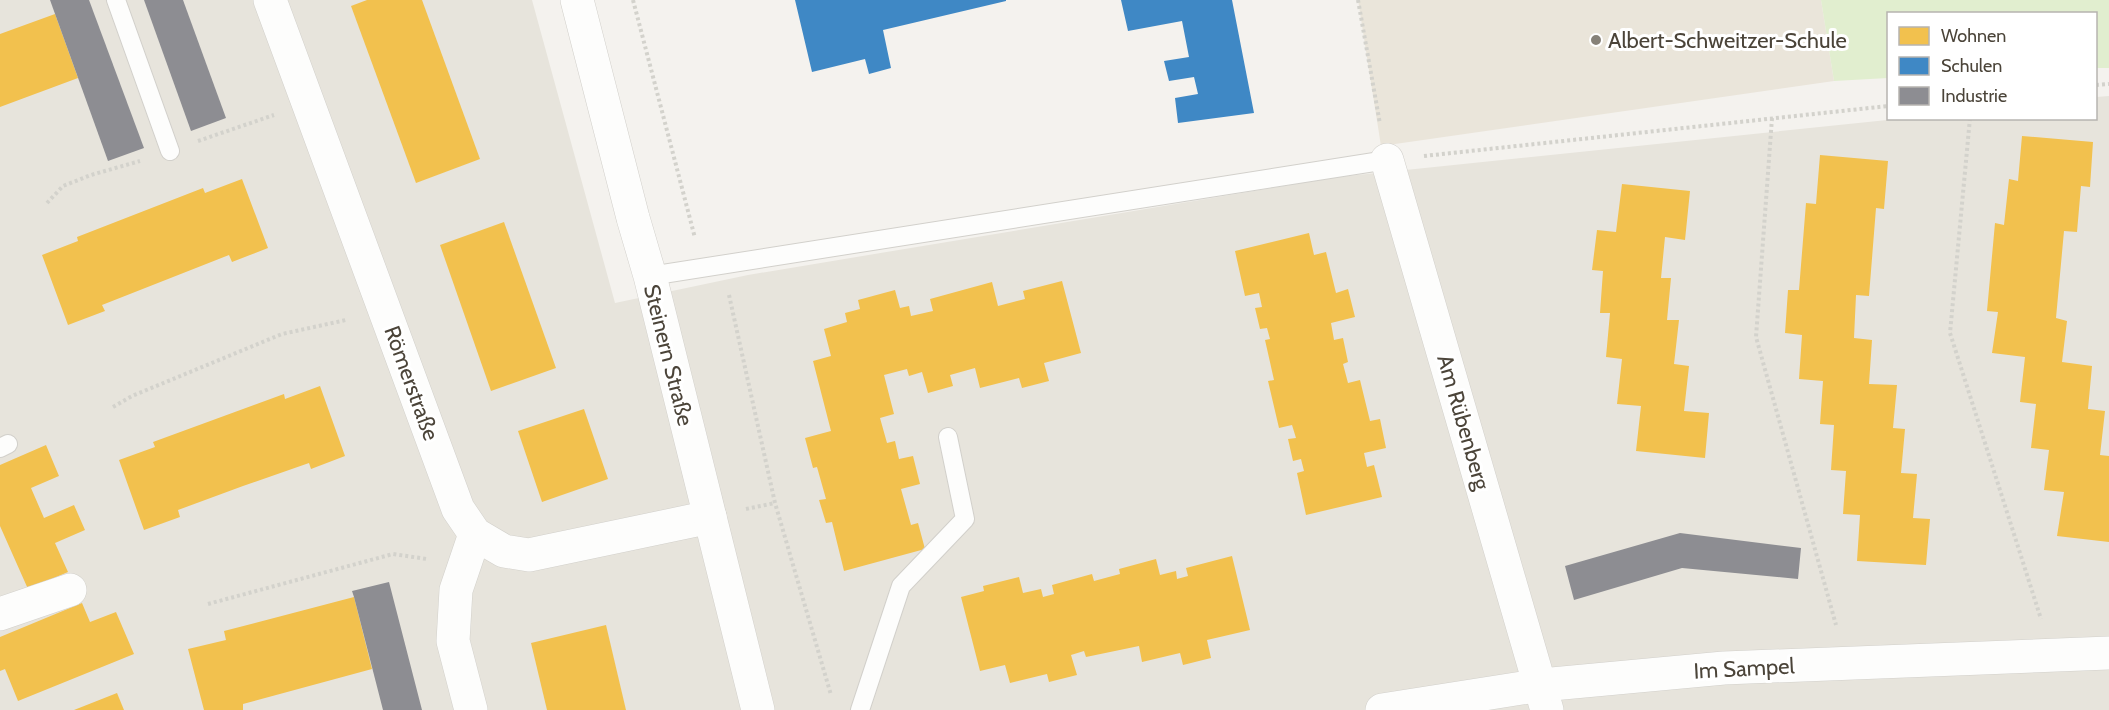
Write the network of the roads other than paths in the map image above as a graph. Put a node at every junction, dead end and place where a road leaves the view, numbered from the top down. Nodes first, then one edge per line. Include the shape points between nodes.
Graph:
1 (116, 0) edge
2 (270, 0) edge
3 (577, 0) edge
4 (170, 151) dead end
5 (1387, 159) joint
6 (650, 276) junction
7 (948, 437) dead end
8 (710, 517) junction
9 (475, 534) junction
10 (70, 590) dead end
11 (0, 614) edge
12 (2109, 652) edge
13 (1544, 697) edge
14 (471, 710) edge
15 (758, 710) edge
16 (860, 710) edge
17 (1382, 710) edge

1 - 4 lane
2 - 9 street, Römerstraße via 458,509
3 - 6 street, Steinern Straße
5 - 6 lane
5 - 13 street, Am Rübenberg
6 - 8 street, Steinern Straße
7 - 16 lane via 965,519 901,586
8 - 9 street, Römerstraße via 529,555 504,551
8 - 15 street, Steinern Straße
9 - 14 street via 456,590 453,641
10 - 11 street
12 - 13 street, Im Sampel via 1724,668
13 - 17 street, Im Sampel

